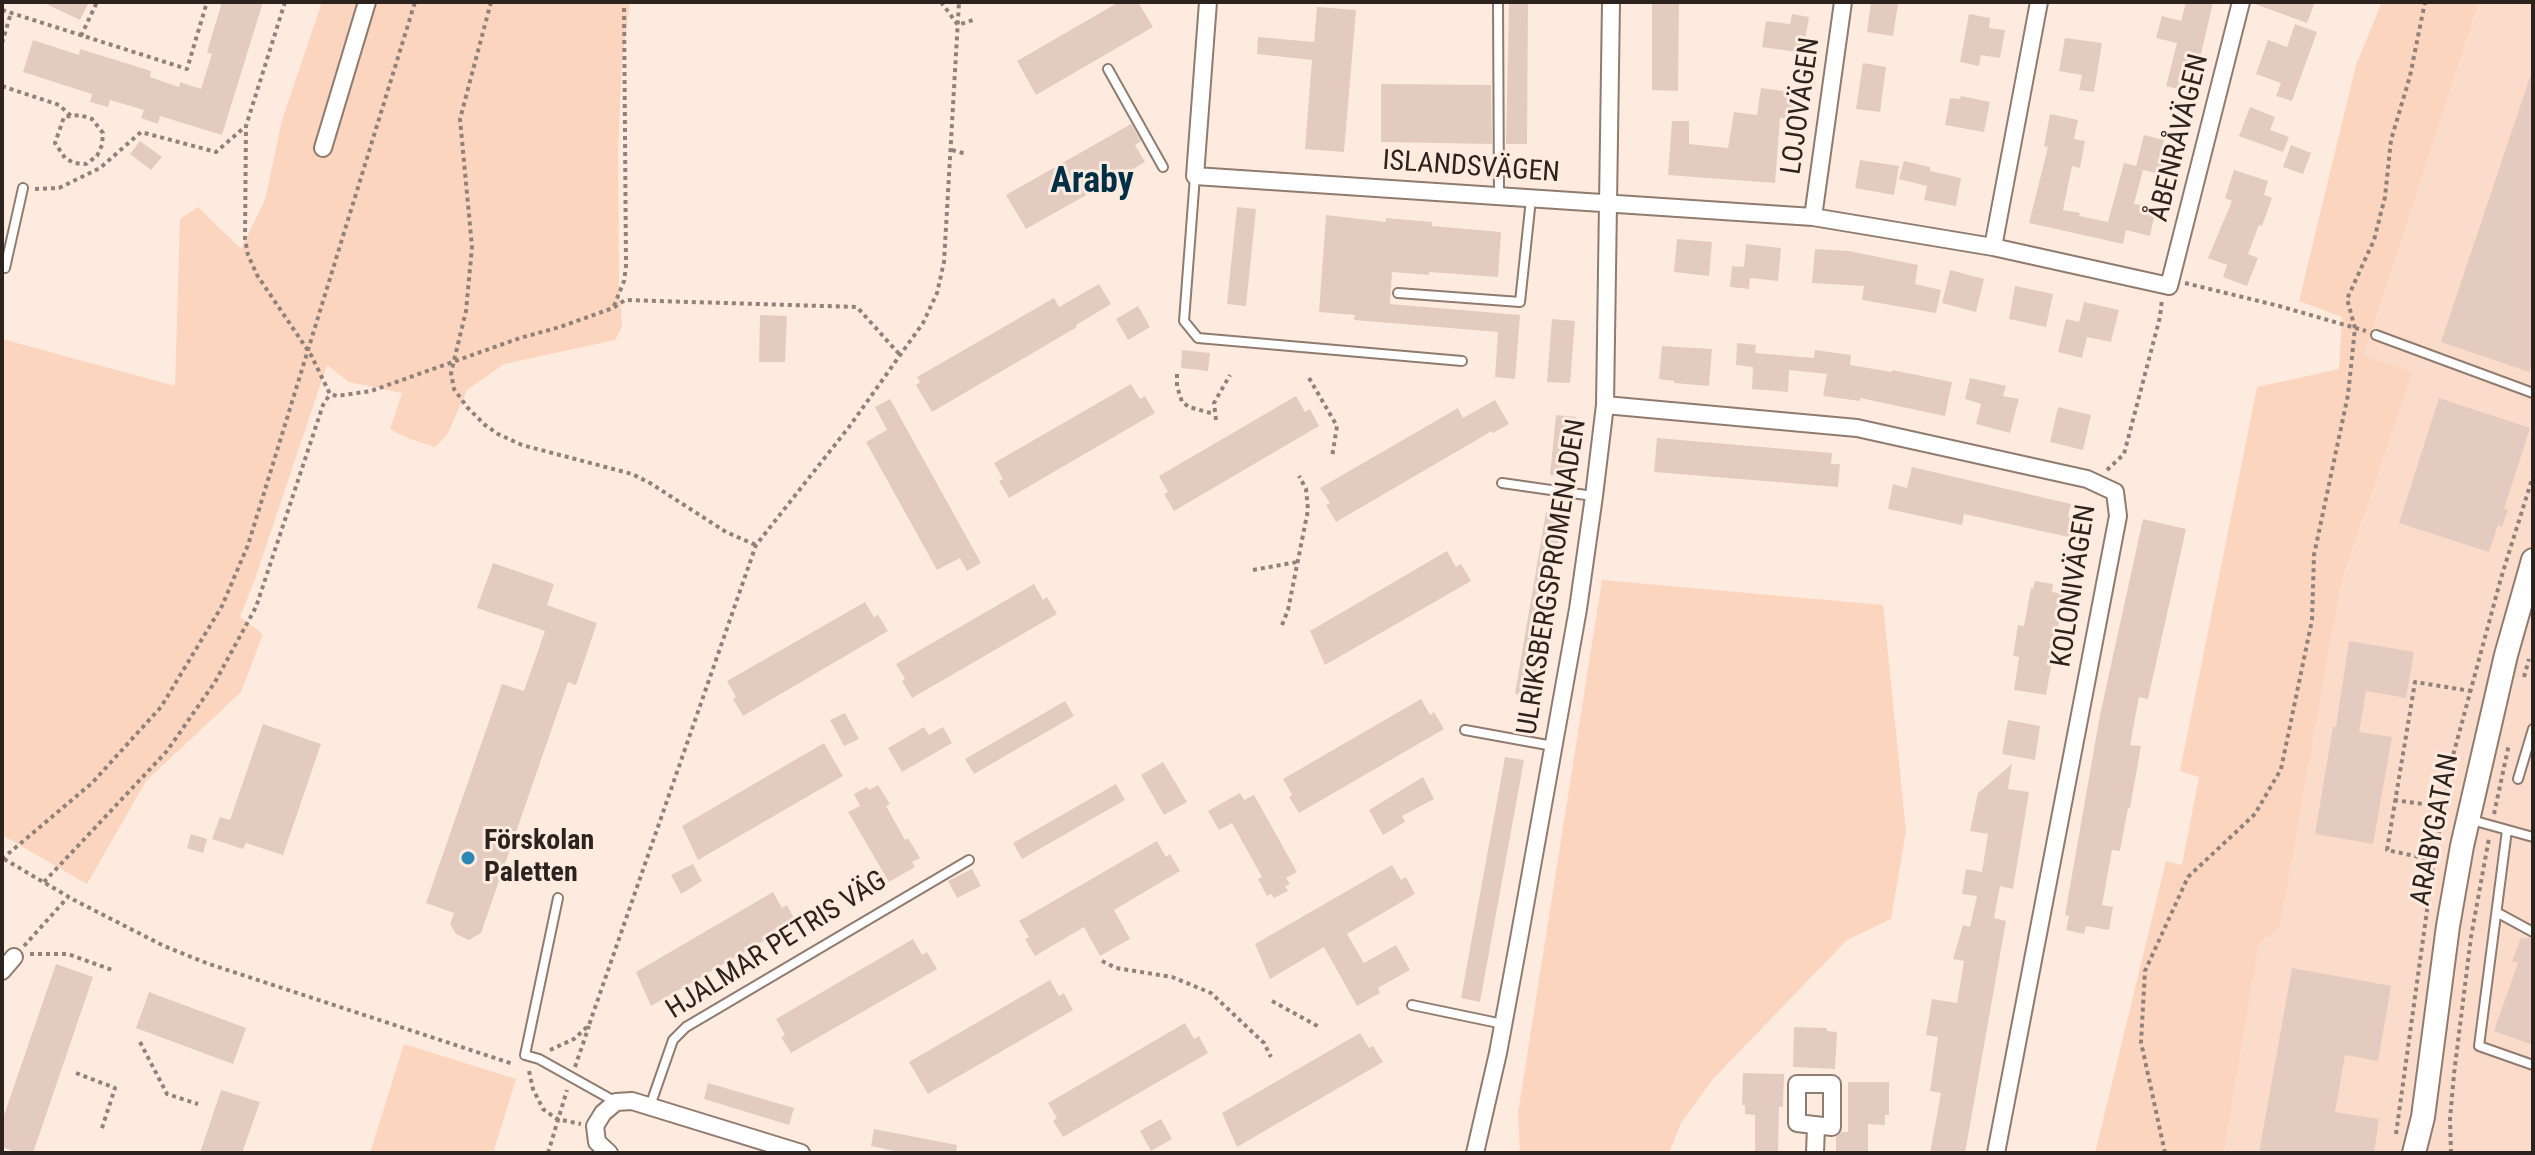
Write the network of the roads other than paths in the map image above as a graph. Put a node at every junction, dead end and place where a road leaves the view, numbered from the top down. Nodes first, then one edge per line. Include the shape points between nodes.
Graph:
1 (367, 2) edge
2 (1208, 2) edge
3 (1498, 2) edge
4 (1611, 2) edge
5 (1843, 2) edge
6 (2039, 2) edge
7 (2241, 2) edge
8 (1108, 69) dead end
9 (323, 148) dead end
10 (1163, 167) dead end
11 (1195, 176) junction
12 (23, 188) road end
13 (1499, 196) junction
14 (1531, 198) junction
15 (1609, 203) junction
16 (1813, 217) junction
17 (1993, 247) junction
18 (5, 268) dead end
19 (2168, 284) joint
20 (1398, 293) dead end
21 (2376, 335) road end
22 (1462, 361) dead end
23 (2533, 393) edge
24 (1605, 405) junction
25 (1502, 483) dead end
26 (1594, 496) junction
27 (2533, 560) edge
28 (2533, 729) edge
29 (1465, 730) dead end
30 (1554, 746) junction
31 (2518, 779) dead end
32 (2468, 818) junction
33 (2507, 830) junction
34 (2533, 837) edge
35 (969, 860) dead end
36 (558, 898) dead end
37 (2498, 913) junction
38 (2533, 932) edge
39 (14, 957) road end
40 (2, 971) edge
41 (1412, 1005) dead end
42 (1503, 1024) junction
43 (2533, 1065) edge
44 (616, 1102) junction
45 (650, 1107) junction
46 (2423, 1117) junction
47 (1816, 1126) dead end
48 (742, 1145) edge
49 (609, 1153) edge
50 (801, 1153) edge
51 (1475, 1153) edge
52 (1815, 1153) edge
53 (1996, 1153) edge
54 (2414, 1153) edge
55 (2427, 1153) edge

1 - 9 street
2 - 11 street
3 - 13 lane
4 - 15 street, ULRIKSBERGSPROMENADEN
5 - 16 street, LOJOVÄGEN
6 - 17 street
7 - 19 street, ÅBENRÅVÄGEN
8 - 10 lane
11 - 13 street, ISLANDSVÄGEN
11 - 22 lane via 1184,321 1198,338
12 - 18 lane
13 - 14 street, ISLANDSVÄGEN
14 - 15 street, ISLANDSVÄGEN
14 - 20 lane via 1520,302
15 - 16 street, ISLANDSVÄGEN
15 - 24 street, ULRIKSBERGSPROMENADEN
16 - 17 street, ISLANDSVÄGEN
17 - 19 street, ISLANDSVÄGEN
21 - 23 lane
24 - 26 street, ULRIKSBERGSPROMENADEN
24 - 53 street, KOLONIVÄGEN via 1857,428 2087,479 2115,492 2118,516
25 - 26 lane
26 - 30 street, ULRIKSBERGSPROMENADEN
27 - 32 street, ARABYGATAN
28 - 31 lane
29 - 30 lane
30 - 42 street, ULRIKSBERGSPROMENADEN
32 - 33 lane
32 - 46 street, ARABYGATAN
33 - 34 lane
33 - 37 lane
35 - 45 lane, HJALMAR PETRIS VÄG via 686,1027 673,1040
36 - 44 lane via 525,1055
37 - 38 lane
37 - 43 lane via 2479,1046
39 - 40 street
41 - 42 lane
42 - 51 street, ULRIKSBERGSPROMENADEN
44 - 45 street
44 - 49 street via 595,1126 597,1142
45 - 48 street
46 - 54 street, ARABYGATAN
46 - 55 street, ARABYGATAN
47 - 52 street
48 - 50 street

